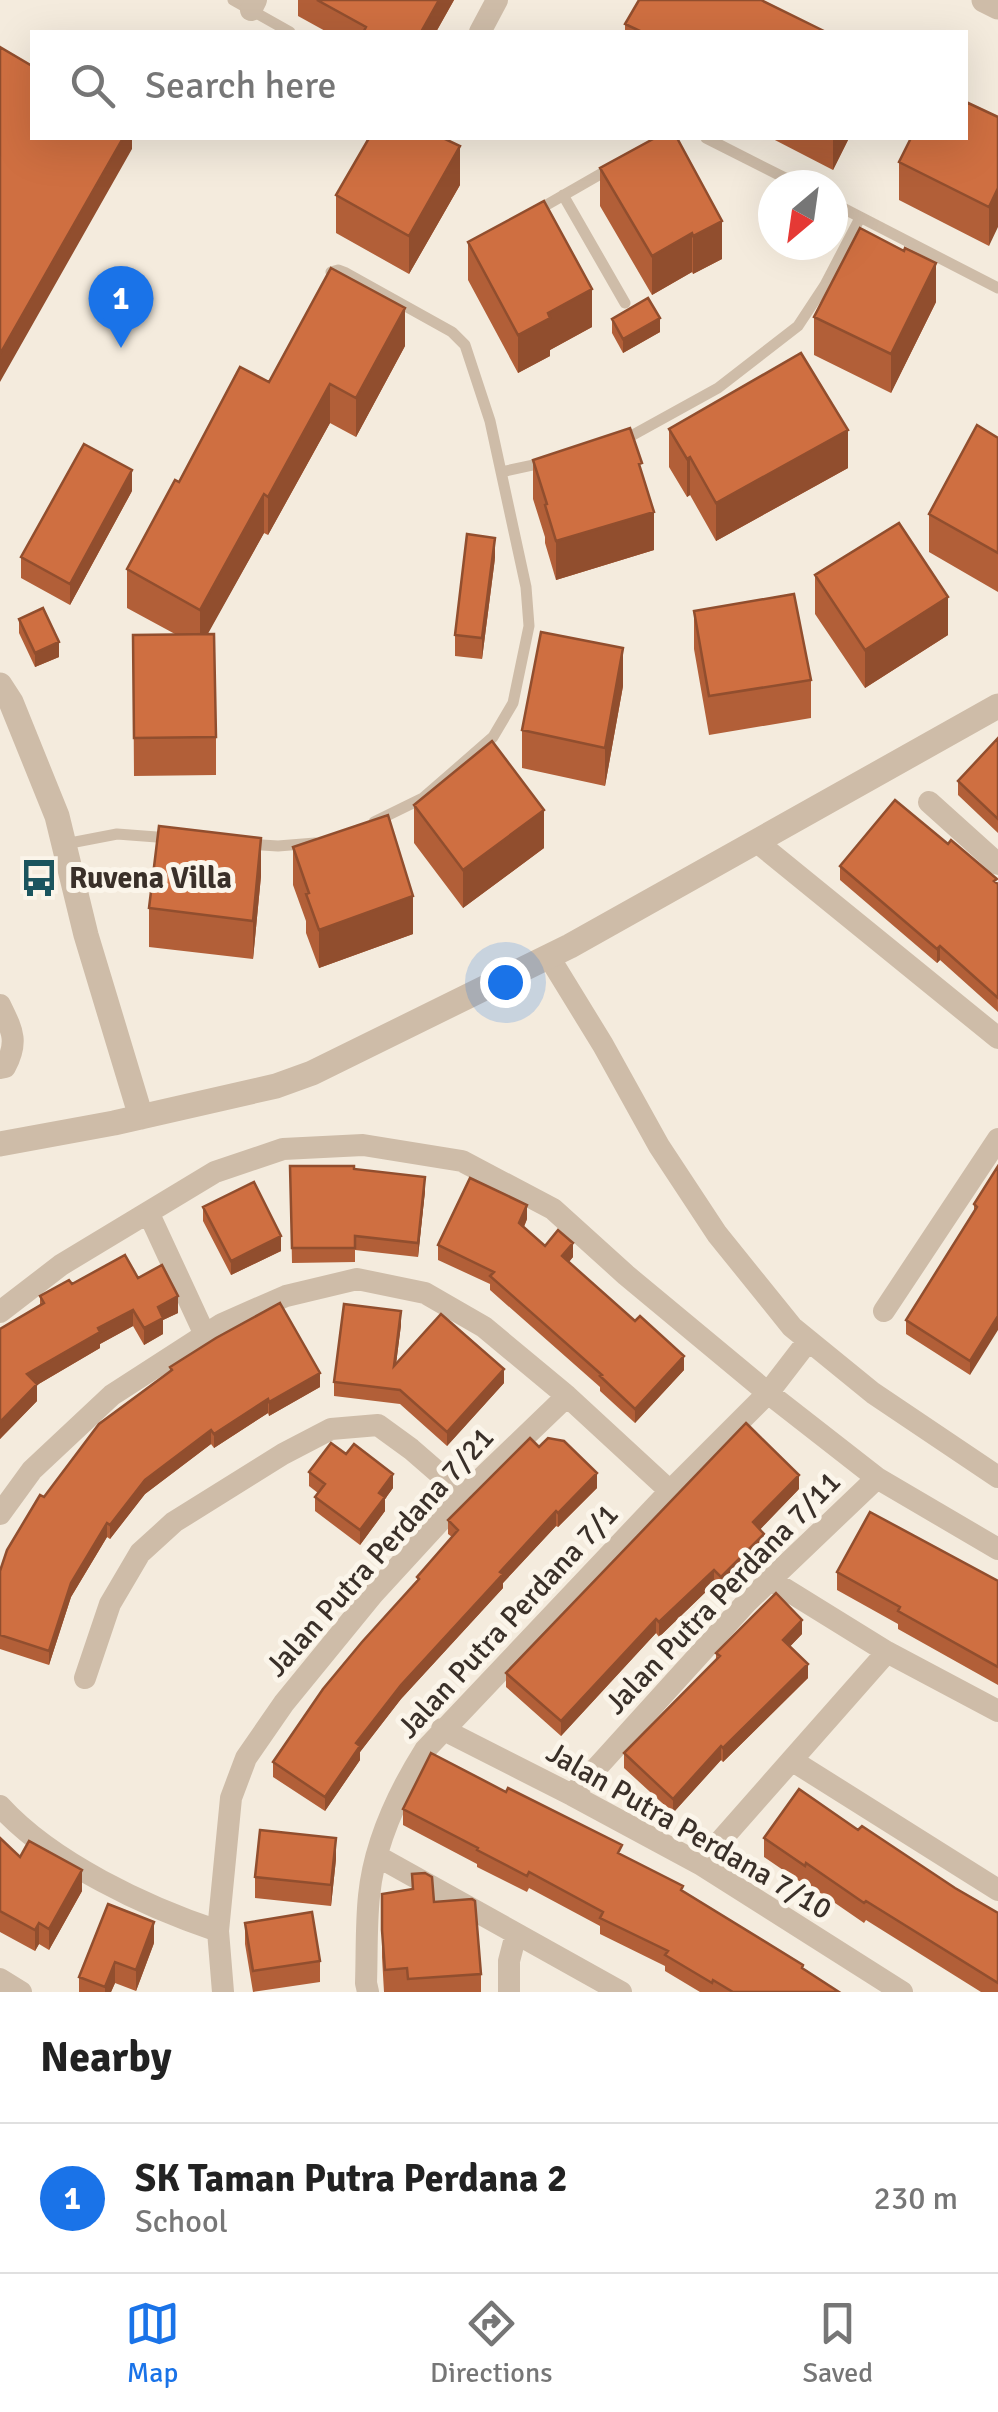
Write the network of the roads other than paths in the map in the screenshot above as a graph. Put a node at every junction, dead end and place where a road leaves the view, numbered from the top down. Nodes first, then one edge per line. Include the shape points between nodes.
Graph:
1 (497, 0) edge
2 (984, 0) edge
3 (247, 3) edge
4 (998, 7) edge
5 (287, 30) edge
6 (481, 30) edge
7 (710, 140) edge
8 (631, 157) edge
9 (769, 170) edge
10 (563, 195) junction
11 (848, 211) edge
12 (860, 218) junction
13 (517, 222) edge
14 (331, 272) edge
15 (998, 288) edge
16 (625, 303) dead end
17 (608, 449) edge
18 (554, 460) edge
19 (501, 472) junction
20 (0, 685) edge
21 (998, 706) edge
22 (929, 802) dead end
23 (364, 826) edge
24 (189, 839) edge
25 (332, 842) edge
26 (757, 842) junction
27 (242, 843) edge
28 (64, 844) junction
29 (998, 864) edge
30 (549, 957) junction
31 (0, 1005) edge
32 (998, 1038) edge
33 (7, 1060) edge
34 (141, 1116) junction
35 (998, 1140) edge
36 (0, 1144) edge
37 (149, 1214) junction
38 (884, 1311) dead end
39 (0, 1312) edge
40 (205, 1334) junction
41 (808, 1341) junction
42 (768, 1393) junction
43 (567, 1396) junction
44 (998, 1477) edge
45 (877, 1478) junction
46 (670, 1491) junction
47 (464, 1495) junction
48 (0, 1514) edge
49 (998, 1549) edge
50 (769, 1579) junction
51 (887, 1652) junction
52 (85, 1678) dead end
53 (998, 1712) edge
54 (442, 1729) junction
55 (793, 1761) junction
56 (572, 1795) junction
57 (0, 1806) edge
58 (376, 1856) junction
59 (700, 1864) junction
60 (998, 1890) edge
61 (218, 1931) junction
62 (516, 1934) junction
63 (0, 1978) edge
64 (21, 1992) edge
65 (223, 1992) edge
66 (368, 1992) edge
67 (509, 1992) edge
68 (621, 1992) edge
69 (902, 1992) edge

1 - 6 street
2 - 4 street
3 - 5 lane
7 - 9 lane
8 - 10 lane
10 - 13 lane
10 - 16 lane
11 - 12 lane
12 - 15 lane
12 - 17 lane via 798,326 718,388
14 - 19 lane via 346,274 465,345
18 - 19 lane
19 - 23 lane via 529,626 513,702 493,737 423,798
20 - 28 street
21 - 26 street
22 - 29 street
24 - 28 lane via 117,834
25 - 27 lane
26 - 30 street
26 - 32 street
28 - 34 street
30 - 34 street via 312,1073
30 - 41 street via 717,1234
31 - 33 street via 12,1031
34 - 36 street
35 - 38 street
37 - 39 street via 61,1264
37 - 40 street
37 - 42 street via 215,1172 283,1149 364,1145 462,1161 553,1209
40 - 43 street via 286,1296 357,1279 425,1294 484,1327
40 - 48 street via 112,1395 32,1470
41 - 42 street, Jalan Putra Perdana 7/1
41 - 44 street
42 - 45 street
42 - 46 street, Jalan Putra Perdana 7/1
43 - 46 street
43 - 47 street, Jalan Putra Perdana 7/21
45 - 49 street
45 - 50 street, Jalan Putra Perdana 7/11
46 - 54 street, Jalan Putra Perdana 7/1
47 - 52 street via 378,1426 331,1429 174,1522 140,1553 110,1604
47 - 61 street, Jalan Putra Perdana 7/21 via 362,1608 246,1758 231,1798
50 - 51 street
50 - 56 street, Jalan Putra Perdana 7/11
51 - 53 street
51 - 55 street
54 - 56 street, Jalan Putra Perdana 7/10
54 - 58 street, Jalan Putra Perdana 7/1 via 404,1783
55 - 59 street
55 - 60 street
56 - 59 street, Jalan Putra Perdana 7/10
57 - 61 street via 43,1845 98,1878
58 - 62 street
58 - 66 street, Jalan Putra Perdana 7/1
59 - 69 street, Jalan Putra Perdana 7/10
61 - 65 street, Jalan Putra Perdana 7/21
62 - 67 street
62 - 68 street
63 - 64 street

